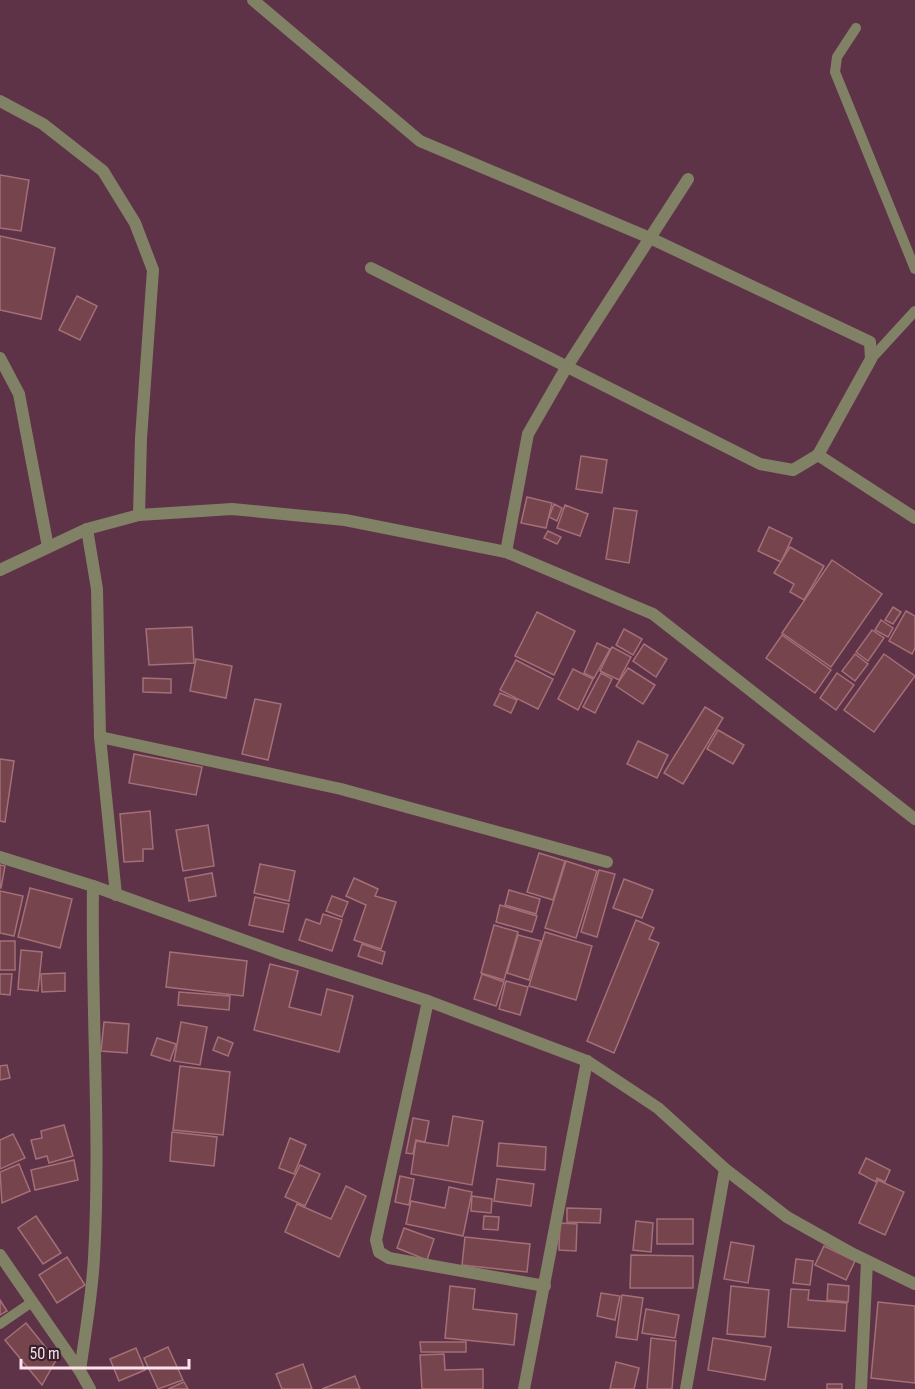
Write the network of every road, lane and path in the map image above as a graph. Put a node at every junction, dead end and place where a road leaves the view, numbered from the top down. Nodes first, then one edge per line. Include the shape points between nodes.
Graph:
1 (253, 0) edge
2 (856, 28) dead end
3 (0, 101) edge
4 (688, 179) dead end
5 (650, 237) junction
6 (371, 268) dead end
7 (915, 270) edge
8 (915, 311) edge
9 (0, 358) edge
10 (871, 359) junction
11 (566, 368) junction
12 (818, 454) junction
13 (139, 515) junction
14 (915, 518) edge
15 (87, 529) junction
16 (48, 547) junction
17 (506, 552) junction
18 (0, 570) edge
19 (100, 737) junction
20 (915, 819) edge
21 (0, 857) edge
22 (607, 862) dead end
23 (93, 886) junction
24 (116, 895) junction
25 (428, 1001) junction
26 (587, 1060) junction
27 (724, 1169) junction
28 (0, 1255) edge
29 (867, 1261) junction
30 (915, 1284) edge
31 (544, 1286) junction
32 (32, 1302) junction
33 (0, 1324) edge
34 (80, 1371) junction
35 (90, 1389) edge
36 (524, 1389) edge
37 (686, 1389) edge
38 (861, 1389) edge

1 - 5 street via 420,141
2 - 7 lane via 837,57 835,72
3 - 13 street via 43,124 103,171 135,223 153,270
4 - 5 street
5 - 10 street via 870,342
5 - 11 street
6 - 11 street
8 - 10 lane
9 - 16 street via 20,394
10 - 12 street
11 - 12 street via 760,464 793,470
11 - 17 street via 528,434
12 - 14 street
13 - 15 street
13 - 17 street via 232,509 345,520
15 - 16 street
15 - 19 street via 97,589
16 - 18 street
17 - 20 street via 653,614
19 - 22 street via 341,789
19 - 24 street
21 - 23 street
23 - 24 street
23 - 34 street via 94,1260
24 - 25 street
25 - 26 street
25 - 31 street via 376,1240 379,1252 388,1258
26 - 27 street via 658,1108
26 - 31 street
27 - 29 street via 787,1217
27 - 37 street
28 - 32 street
29 - 30 street
29 - 38 street
31 - 36 street
32 - 33 lane
32 - 34 street
34 - 35 street

